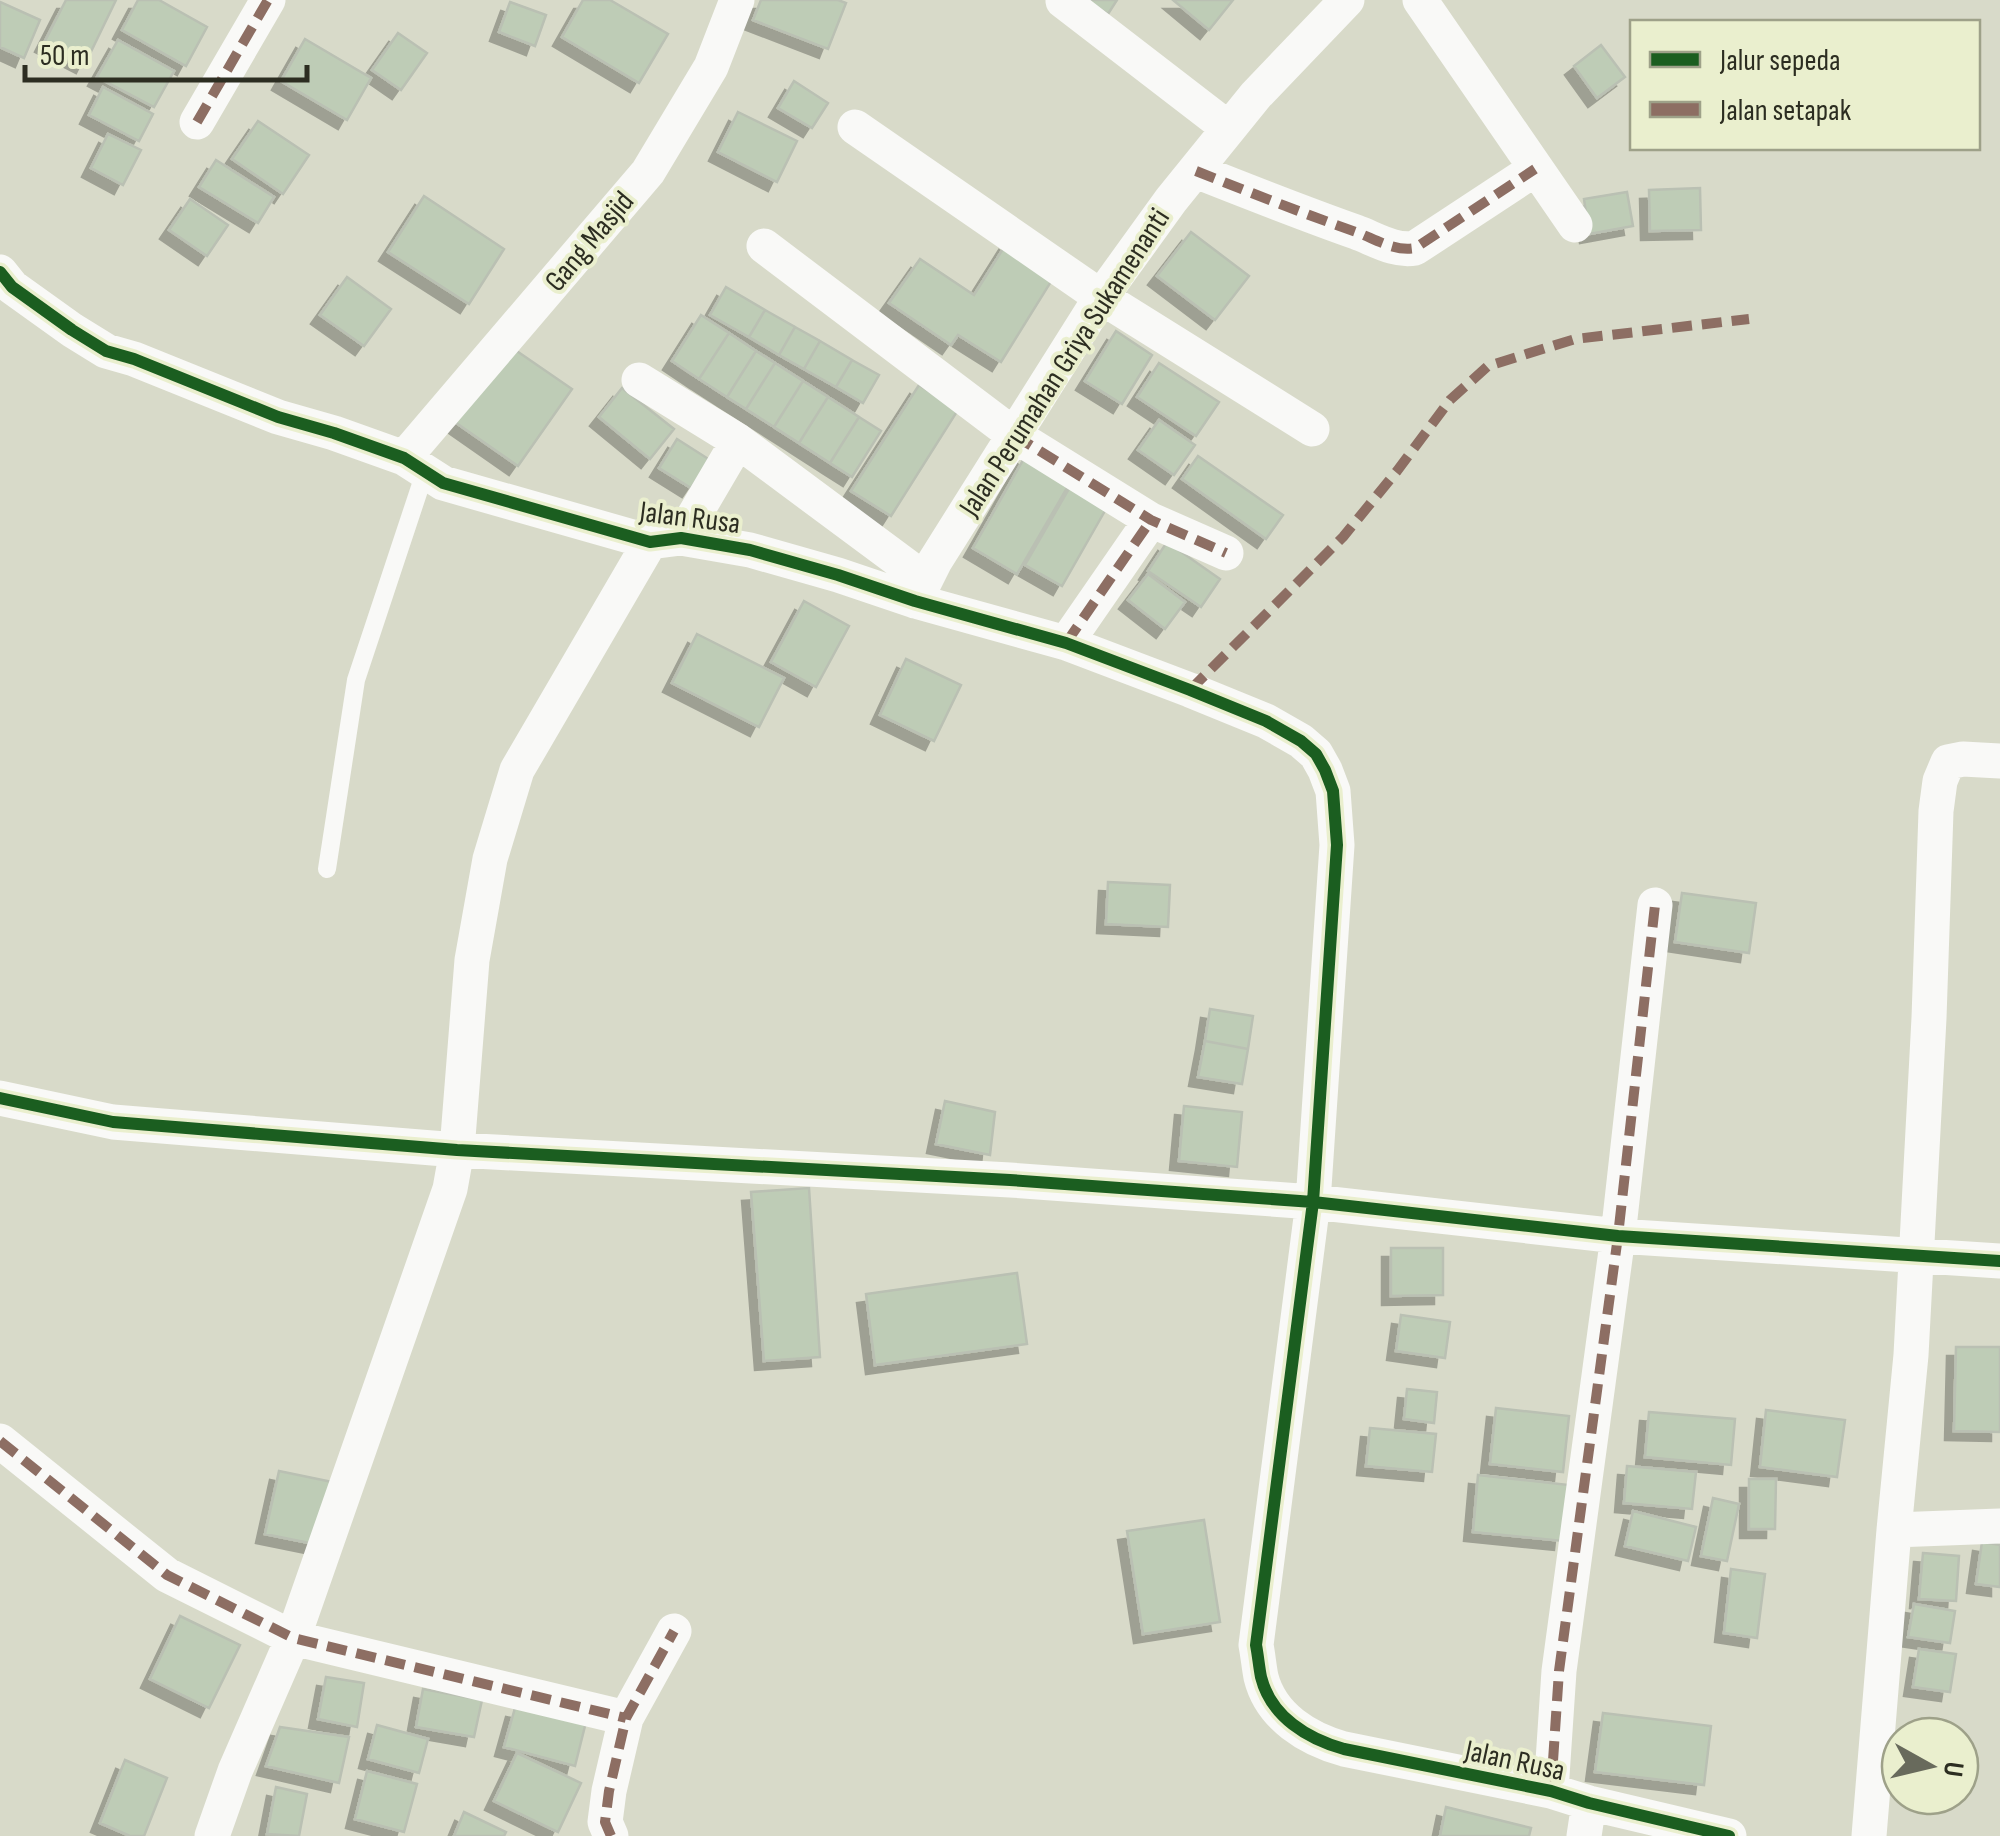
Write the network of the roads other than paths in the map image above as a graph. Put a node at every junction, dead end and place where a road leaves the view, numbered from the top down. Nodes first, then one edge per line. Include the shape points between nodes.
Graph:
1 (737, 0) edge
2 (1347, 0) edge
3 (1420, 0) edge
4 (1063, 1) edge
5 (258, 3) edge
6 (197, 122) dead end
7 (855, 127) dead end
8 (1228, 128) junction
9 (1534, 169) junction
10 (1196, 171) junction
11 (1575, 225) dead end
12 (764, 246) dead end
13 (6, 280) edge
14 (1102, 297) junction
15 (638, 380) dead end
16 (1312, 429) dead end
17 (1014, 435) junction
18 (738, 442) junction
19 (414, 465) junction
20 (1151, 520) junction
21 (666, 540) junction
22 (1226, 553) dead end
23 (920, 590) junction
24 (1066, 643) junction
25 (2000, 761) edge
26 (327, 869) dead end
27 (1655, 905) dead end
28 (0, 1098) edge
29 (457, 1150) junction
30 (1313, 1202) junction
31 (1618, 1236) junction
32 (1915, 1257) junction
33 (2000, 1261) edge
34 (0, 1442) edge
35 (2000, 1526) edge
36 (1894, 1530) junction
37 (674, 1631) dead end
38 (293, 1638) junction
39 (626, 1718) junction
40 (1551, 1790) junction
41 (1586, 1820) edge
42 (212, 1836) edge
43 (611, 1836) edge
44 (1729, 1836) edge
45 (1870, 1836) edge

1 - 19 street, Gang Masjid via 711,67 648,172
2 - 8 street, Jalan Perumahan Griya Sukamenanti
3 - 9 street
4 - 8 street
5 - 6 street
7 - 14 street
8 - 10 street, Jalan Perumahan Griya Sukamenanti
9 - 10 street via 1408,250
9 - 11 street
10 - 14 street, Jalan Perumahan Griya Sukamenanti
12 - 17 street
13 - 19 street, Jalan Rusa via 106,351
14 - 16 street
14 - 17 street, Jalan Perumahan Griya Sukamenanti
15 - 18 street
17 - 20 street
17 - 23 street, Jalan Perumahan Griya Sukamenanti
18 - 21 street
18 - 23 street
19 - 21 street, Jalan Rusa via 444,483
19 - 26 lane via 356,680
20 - 22 street
20 - 24 street
21 - 23 street, Jalan Rusa via 750,550
21 - 29 street via 518,770 490,859 472,960
23 - 24 street, Jalan Rusa
24 - 30 street, Jalan Rusa via 1288,732 1325,770 1337,846
25 - 32 street via 1948,762 1940,781
27 - 31 street
28 - 29 street via 114,1122
29 - 30 street
29 - 38 street via 450,1190
30 - 31 street
30 - 40 street, Jalan Rusa via 1256,1645 1262,1681 1294,1726 1320,1742
31 - 32 street
31 - 40 street via 1559,1671
32 - 33 street
32 - 36 street
34 - 38 street via 167,1575
35 - 36 street
36 - 45 street
37 - 39 street
38 - 39 street
38 - 42 street
39 - 43 street via 609,1790 605,1822
40 - 41 street, Jalan Rusa
41 - 44 street, Jalan Rusa

